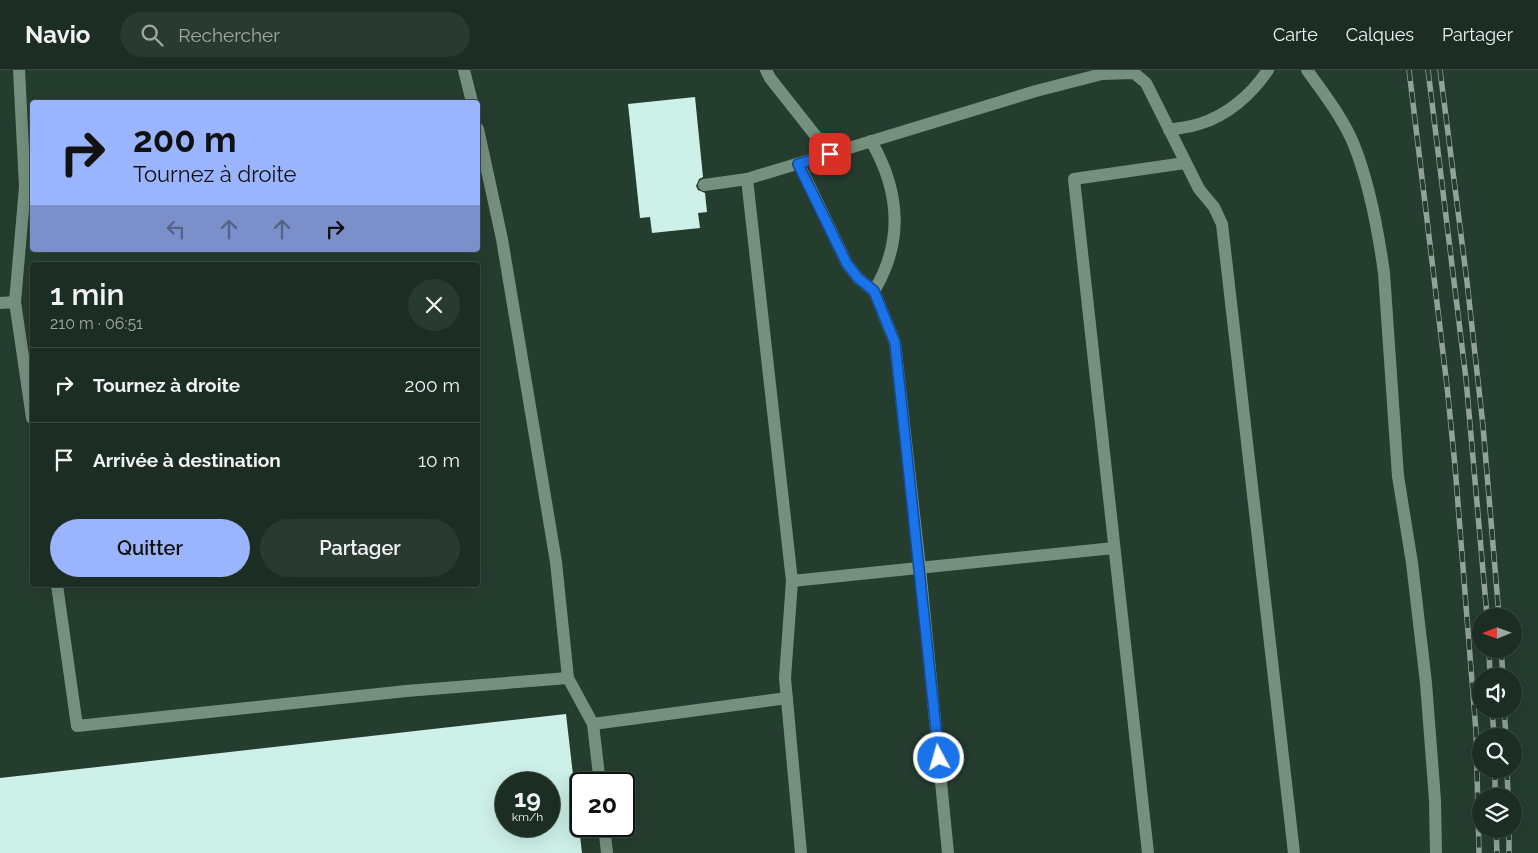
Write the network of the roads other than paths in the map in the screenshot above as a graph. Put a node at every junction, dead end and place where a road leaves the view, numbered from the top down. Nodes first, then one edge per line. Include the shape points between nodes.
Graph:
1 (19, 70) edge
2 (464, 70) edge
3 (766, 70) edge
4 (1139, 70) edge
5 (1268, 70) edge
6 (1308, 70) edge
7 (1105, 72) edge
8 (1146, 83) junction
9 (472, 100) edge
10 (1169, 130) junction
11 (480, 138) edge
12 (871, 142) junction
13 (830, 154) junction
14 (1185, 163) junction
15 (798, 164) junction
16 (746, 180) junction
17 (704, 185) dead end
18 (874, 291) junction
19 (15, 302) junction
20 (0, 303) edge
21 (30, 404) edge
22 (1114, 548) junction
23 (920, 568) junction
24 (792, 582) junction
25 (57, 587) edge
26 (568, 678) junction
27 (787, 698) junction
28 (593, 724) junction
29 (599, 772) edge
30 (605, 837) edge
31 (607, 853) edge
32 (801, 853) edge
33 (948, 853) edge
34 (1148, 853) edge
35 (1294, 853) edge
36 (1436, 853) edge

1 - 19 lane via 25,186
2 - 9 lane
3 - 13 lane
4 - 8 lane
5 - 10 lane via 1262,80 1223,114 1199,125
6 - 36 lane via 1354,145 1366,180 1381,249 1398,476 1426,683
7 - 8 lane via 1134,73
7 - 12 lane
8 - 10 lane
10 - 14 lane
11 - 26 lane via 502,239 556,562
12 - 13 lane
12 - 18 lane via 886,171 895,211 890,254 884,275
13 - 15 lane
14 - 22 lane via 1074,179
14 - 35 lane via 1222,224
15 - 16 lane
15 - 18 lane via 847,264
16 - 17 lane
16 - 24 lane
18 - 23 lane via 895,343
19 - 20 lane
19 - 21 lane
22 - 23 lane
22 - 34 lane
23 - 24 lane
23 - 33 lane
24 - 27 lane via 785,678
25 - 26 lane via 77,726 406,691
26 - 28 lane
27 - 28 lane
27 - 32 lane
28 - 29 lane
30 - 31 lane

